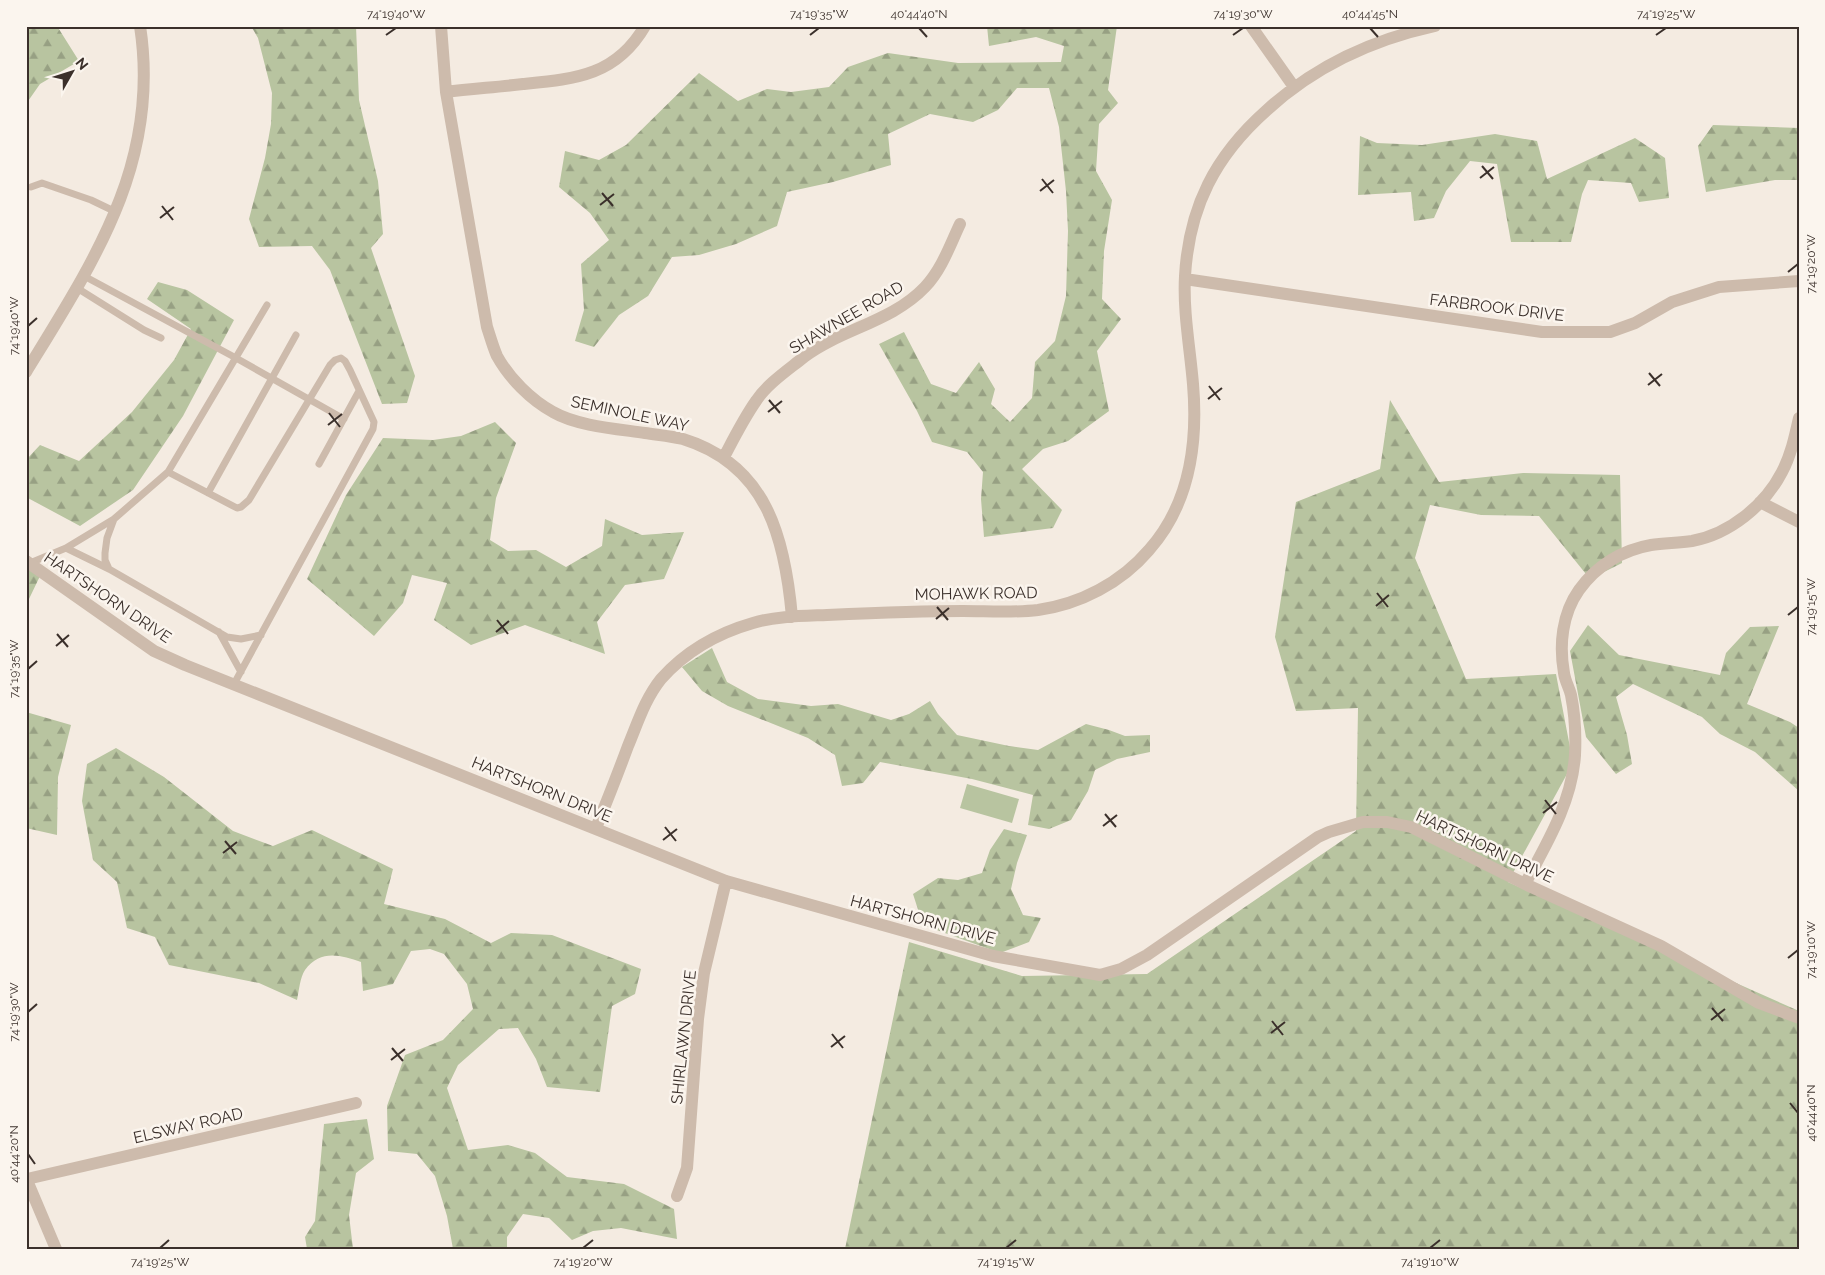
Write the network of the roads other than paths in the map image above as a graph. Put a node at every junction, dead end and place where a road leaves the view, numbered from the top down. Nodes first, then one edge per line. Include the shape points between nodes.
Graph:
1 (140, 26) edge
2 (441, 26) edge
3 (645, 26) edge
4 (1251, 26) edge
5 (1435, 26) edge
6 (1294, 87) junction
7 (446, 92) junction
8 (31, 188) dead end
9 (116, 212) junction
10 (960, 224) dead end
11 (84, 276) junction
12 (1185, 279) junction
13 (1799, 281) edge
14 (77, 288) junction
15 (267, 305) dead end
16 (296, 335) dead end
17 (161, 338) dead end
18 (236, 358) junction
19 (26, 372) edge
20 (272, 378) junction
21 (359, 391) junction
22 (310, 400) junction
23 (1799, 418) edge
24 (344, 419) junction
25 (724, 457) junction
26 (319, 464) dead end
27 (168, 472) junction
28 (208, 493) junction
29 (1760, 502) junction
30 (114, 519) junction
31 (1799, 522) edge
32 (66, 548) junction
33 (28, 562) edge
34 (109, 570) junction
35 (792, 617) junction
36 (219, 632) junction
37 (260, 636) junction
38 (241, 672) junction
39 (234, 684) junction
40 (596, 828) junction
41 (726, 881) junction
42 (1525, 884) junction
43 (1799, 1018) edge
44 (356, 1103) dead end
45 (26, 1179) edge
46 (677, 1196) dead end
47 (56, 1249) edge

1 - 9 street via 144,58 143,107 137,148
2 - 7 street, SEMINOLE WAY
3 - 7 street via 619,57 589,74 567,80
4 - 6 street
5 - 6 street, MOHAWK ROAD via 1374,43 1342,57
6 - 12 street, MOHAWK ROAD via 1257,118 1210,179 1192,229
7 - 25 street, SEMINOLE WAY via 487,327 497,356 512,376 535,400 554,413 586,424 682,439
8 - 9 lane via 42,183
9 - 11 street
10 - 25 street, SHAWNEE ROAD via 942,264 926,286 907,303 834,338 778,379 757,399
11 - 14 street
11 - 18 lane
12 - 13 street, FARBROOK DRIVE via 1542,332 1610,332 1634,324 1672,302 1719,287
12 - 35 street, MOHAWK ROAD via 1185,310 1194,388 1190,468 1171,520 1136,564 1090,595 1037,610 909,611
14 - 17 lane
14 - 19 street
15 - 18 lane
16 - 20 lane
18 - 20 lane
18 - 27 lane
20 - 22 lane
20 - 28 lane
21 - 22 lane via 341,358 330,365
21 - 24 lane
21 - 37 lane via 371,414 373,428
22 - 24 lane
22 - 28 lane via 245,504 237,508
23 - 29 street via 1782,472
24 - 26 lane
25 - 35 street, SEMINOLE WAY via 748,479 768,509 786,563
27 - 28 lane
27 - 30 lane
29 - 31 street
29 - 42 street via 1734,524 1708,536 1630,550 1601,566 1579,591 1569,610 1561,654 1574,714 1572,778 1559,818
30 - 32 lane
30 - 34 lane via 105,553
32 - 33 lane
32 - 34 lane
33 - 39 street, HARTSHORN DRIVE via 154,651
34 - 36 lane
35 - 40 street, MOHAWK ROAD via 754,622 698,646 661,680 646,700
36 - 37 lane via 236,639
36 - 38 lane
37 - 38 lane
38 - 39 lane
39 - 40 street, HARTSHORN DRIVE
40 - 41 street, HARTSHORN DRIVE
41 - 42 street, HARTSHORN DRIVE via 993,956 1100,975 1121,969 1147,955 1318,837 1363,822 1411,827
41 - 46 street, SHIRLAWN DRIVE via 704,973 687,1168
42 - 43 street, HARTSHORN DRIVE via 1661,946 1759,1003
44 - 45 street, ELSWAY ROAD
45 - 47 street

